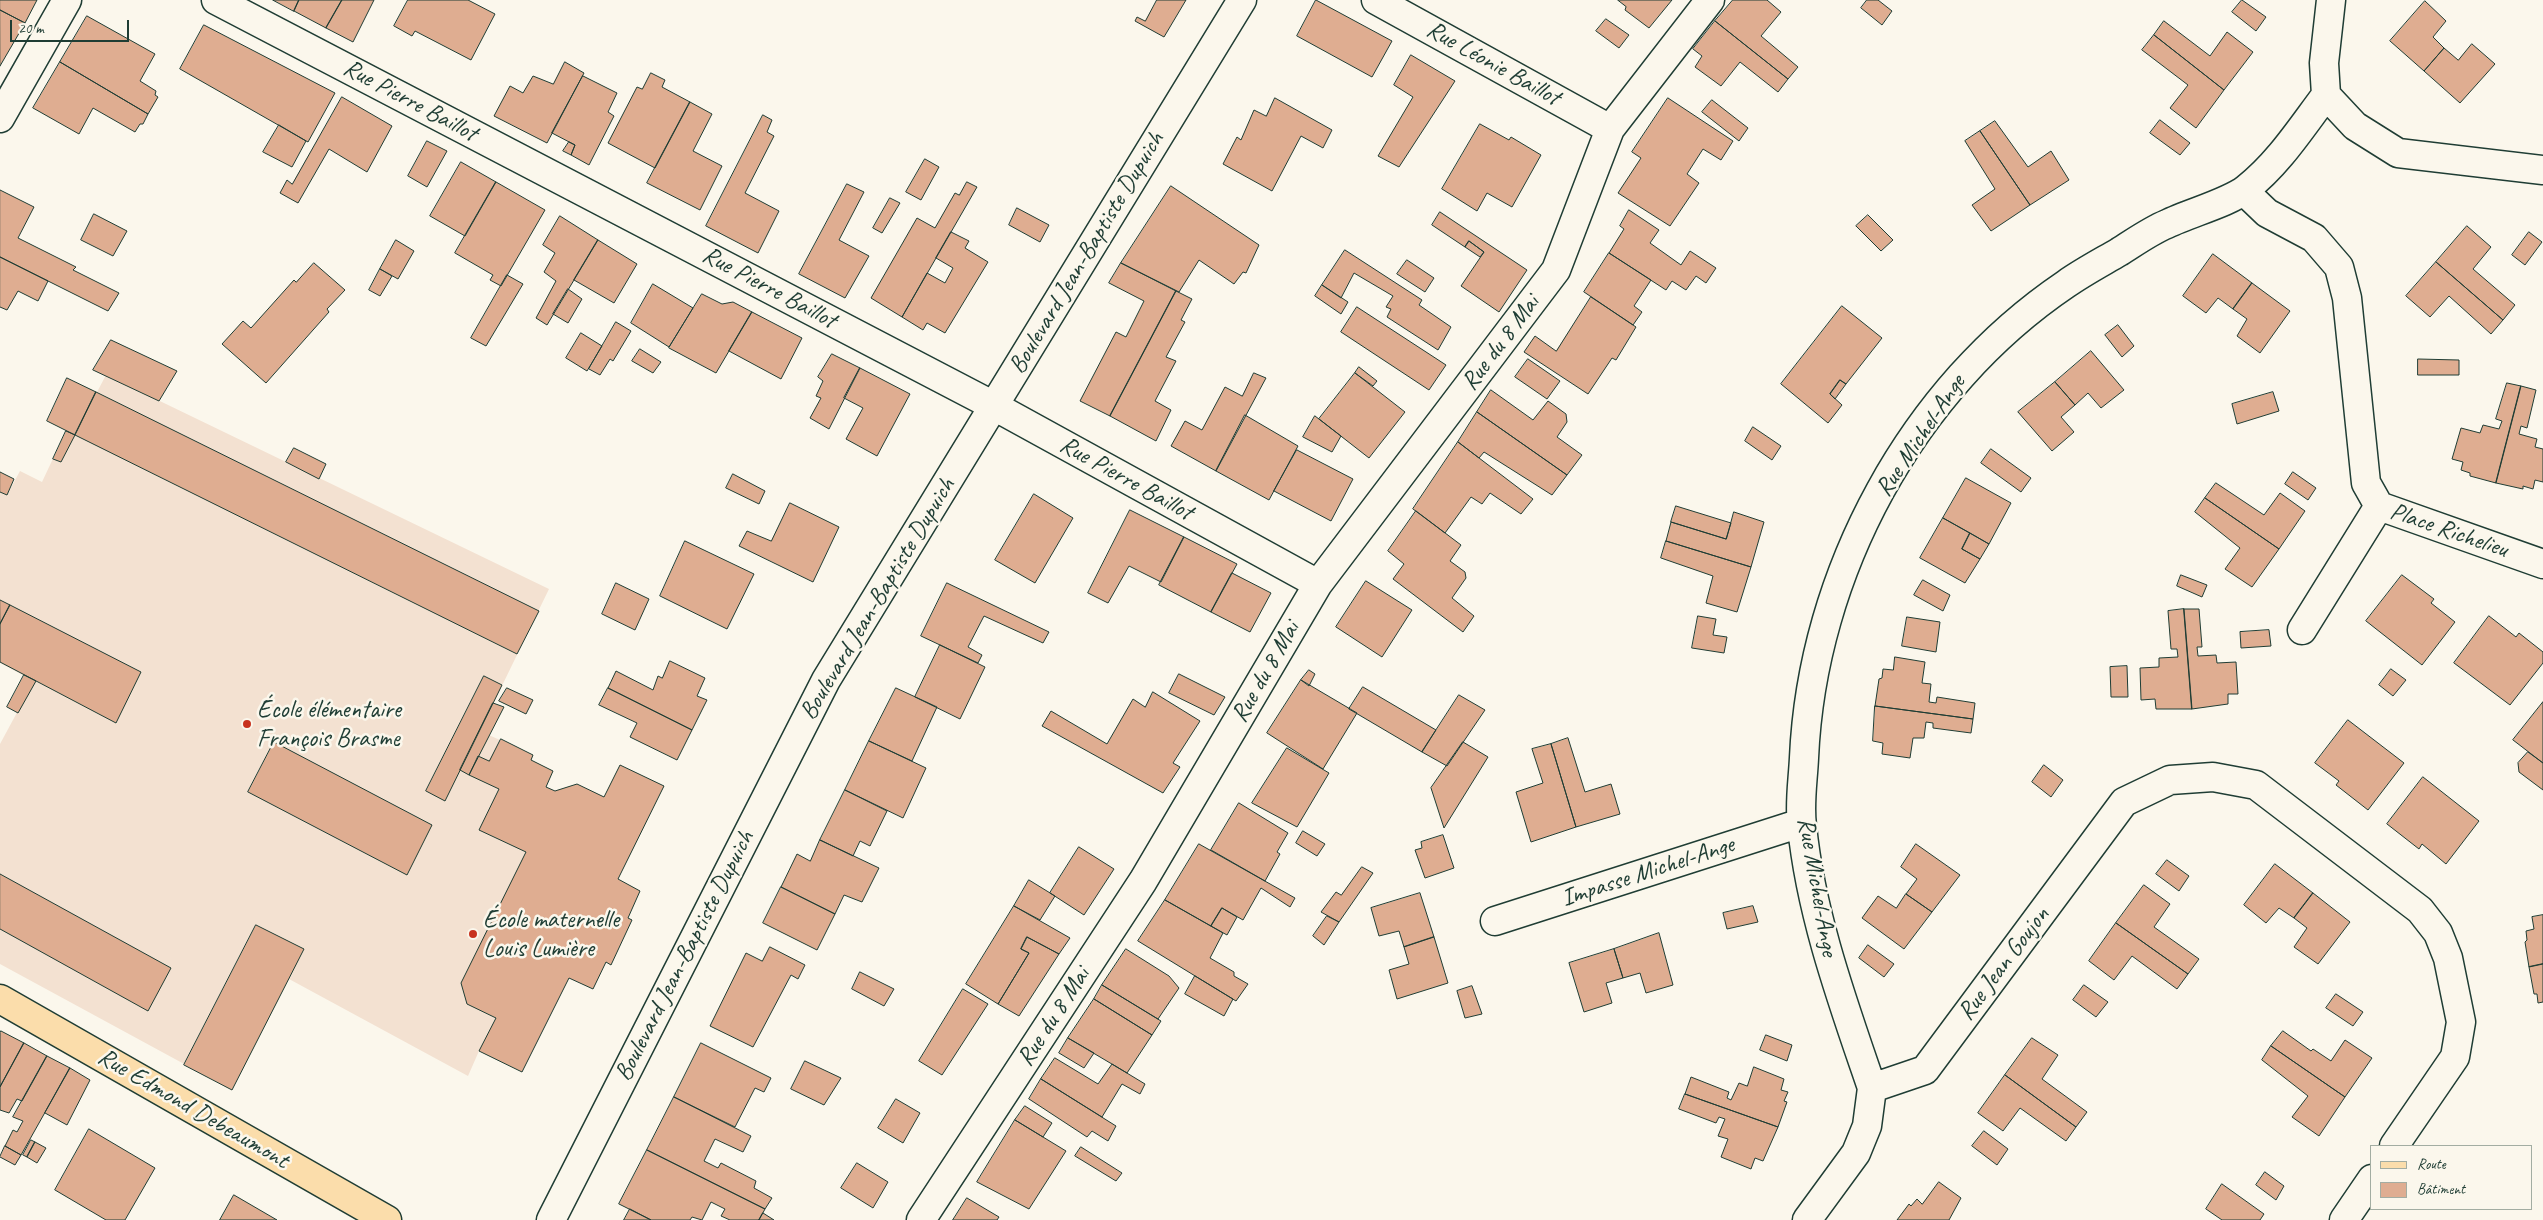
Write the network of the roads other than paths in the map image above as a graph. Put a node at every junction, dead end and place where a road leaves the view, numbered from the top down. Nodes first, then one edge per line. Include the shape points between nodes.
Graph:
1 (67, 0) edge
2 (216, 0) edge
3 (1242, 0) edge
4 (1376, 0) edge
5 (1710, 0) edge
6 (2331, 0) edge
7 (2326, 95) junction
8 (0, 118) edge
9 (1610, 129) junction
10 (2543, 170) edge
11 (2244, 191) junction
12 (994, 406) junction
13 (2379, 506) junction
14 (2543, 564) edge
15 (1318, 584) junction
16 (2302, 630) dead end
17 (1801, 823) junction
18 (1495, 921) dead end
19 (0, 998) edge
20 (1872, 1088) junction
21 (2395, 1145) edge
22 (2370, 1182) edge
23 (386, 1220) edge
24 (551, 1220) edge
25 (920, 1220) edge
26 (1807, 1220) edge
27 (2344, 1220) edge

1 - 8 street
2 - 12 street, Rue Pierre Baillot
3 - 12 street, Boulevard Jean-Baptiste Dupuich
4 - 9 street, Rue Léonie Baillot
5 - 9 street, Rue du 8 Mai
6 - 7 street via 2324,63
7 - 10 street via 2355,126 2398,153
7 - 11 street, Rue Michel-Ange via 2279,158
9 - 15 street, Rue du 8 Mai via 1556,270
11 - 13 street via 2267,213 2314,238 2339,267 2347,298 2366,483
11 - 17 street, Rue Michel-Ange via 2164,225 2066,284 2022,317 1970,364 1930,413 1857,535 1822,637 1806,719
12 - 15 street, Rue Pierre Baillot
12 - 24 street, Boulevard Jean-Baptiste Dupuich via 826,680
13 - 14 street, Place Richelieu
13 - 16 street, Place Richelieu
15 - 25 street, Rue du 8 Mai via 1143,881
17 - 18 street, Impasse Michel-Ange
17 - 20 street, Rue Michel-Ange via 1811,886 1831,966
19 - 23 main road, Rue Edmond Debeaumont
20 - 21 street, Rue Jean Goujon via 1926,1070 2124,802 2170,780 2213,777 2256,785 2420,910 2438,933 2448,958 2461,1022 2455,1057
20 - 26 street via 1867,1126 1856,1153
22 - 27 street

